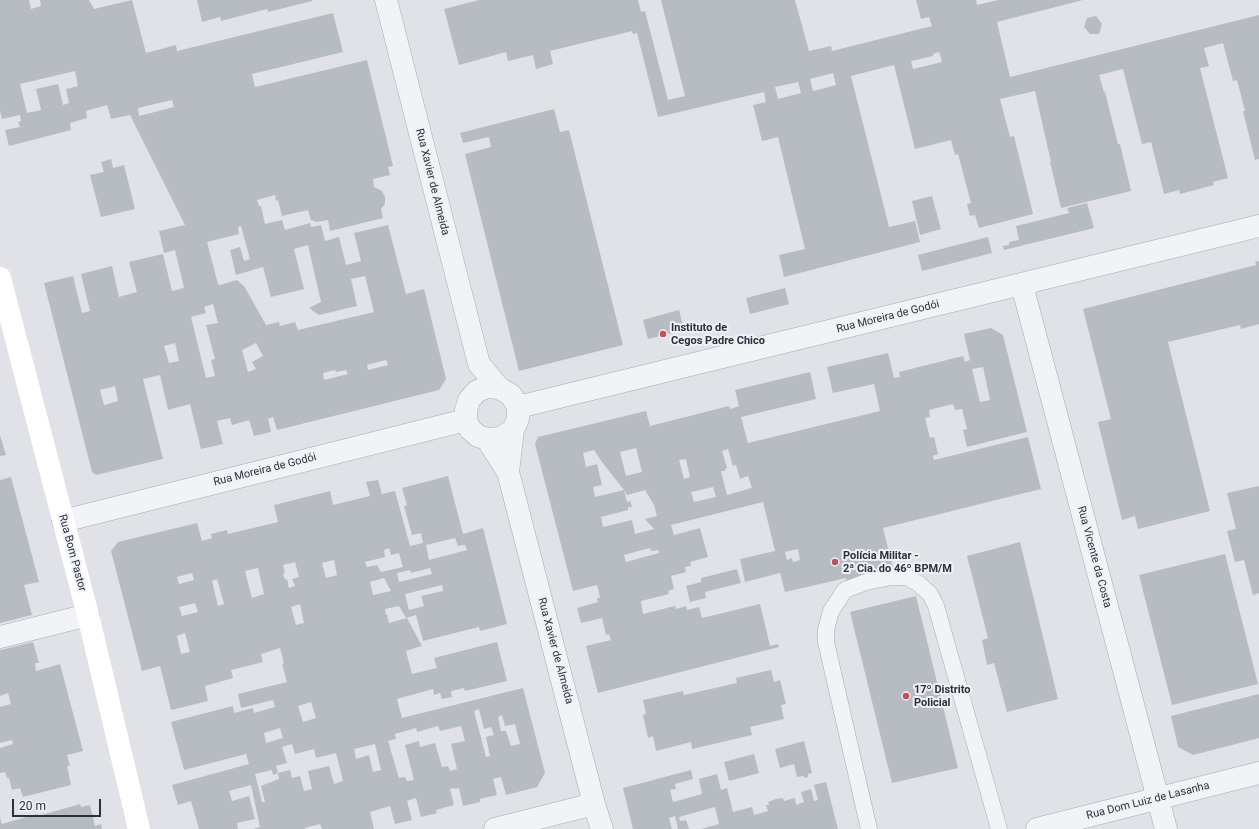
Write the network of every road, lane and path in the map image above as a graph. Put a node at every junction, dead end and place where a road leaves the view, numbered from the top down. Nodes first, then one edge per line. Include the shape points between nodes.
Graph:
1 (386, 0) edge
2 (1259, 226) edge
3 (0, 278) edge
4 (1022, 284) junction
5 (7, 333) edge
6 (478, 364) junction
7 (499, 388) junction
8 (518, 407) junction
9 (468, 410) junction
10 (513, 430) junction
11 (487, 439) junction
12 (508, 472) junction
13 (63, 521) junction
14 (88, 615) junction
15 (0, 637) edge
16 (1259, 773) edge
17 (1158, 798) junction
18 (594, 804) junction
19 (139, 829) edge
20 (495, 829) edge
21 (602, 829) edge
22 (869, 829) edge
23 (999, 829) edge
24 (1037, 829) edge
25 (1166, 829) edge

1 - 6 street, Rua Xavier de Almeida
2 - 4 street, Rua Moreira de Godói
3 - 5 main road, Rua Bom Pastor
4 - 8 street, Rua Moreira de Godói
4 - 17 street, Rua Vicente da Costa
5 - 13 main road, Rua Bom Pastor
6 - 7 street, Rua Xavier de Almeida
6 - 9 street, Rua Xavier de Almeida
7 - 8 street via 511,395
7 - 9 street via 488,387 477,391
8 - 10 street via 518,419
9 - 11 street via 470,429
9 - 13 street, Rua Moreira de Godói
10 - 11 street via 501,438
10 - 12 street, Rua Xavier de Almeida
11 - 12 street, Rua Xavier de Almeida
12 - 18 street, Rua Xavier de Almeida
13 - 14 main road, Rua Bom Pastor
14 - 15 street
14 - 19 main road, Rua Bom Pastor
16 - 17 street, Rua Dom Luiz de Lasanha
17 - 24 street, Rua Dom Luiz de Lasanha
17 - 25 street, Rua Vicente da Costa
18 - 20 street
18 - 21 street, Rua Xavier de Almeida
22 - 23 lane via 826,642 826,630 831,611 845,590 866,582 892,577 907,577 919,584 930,594 936,606

